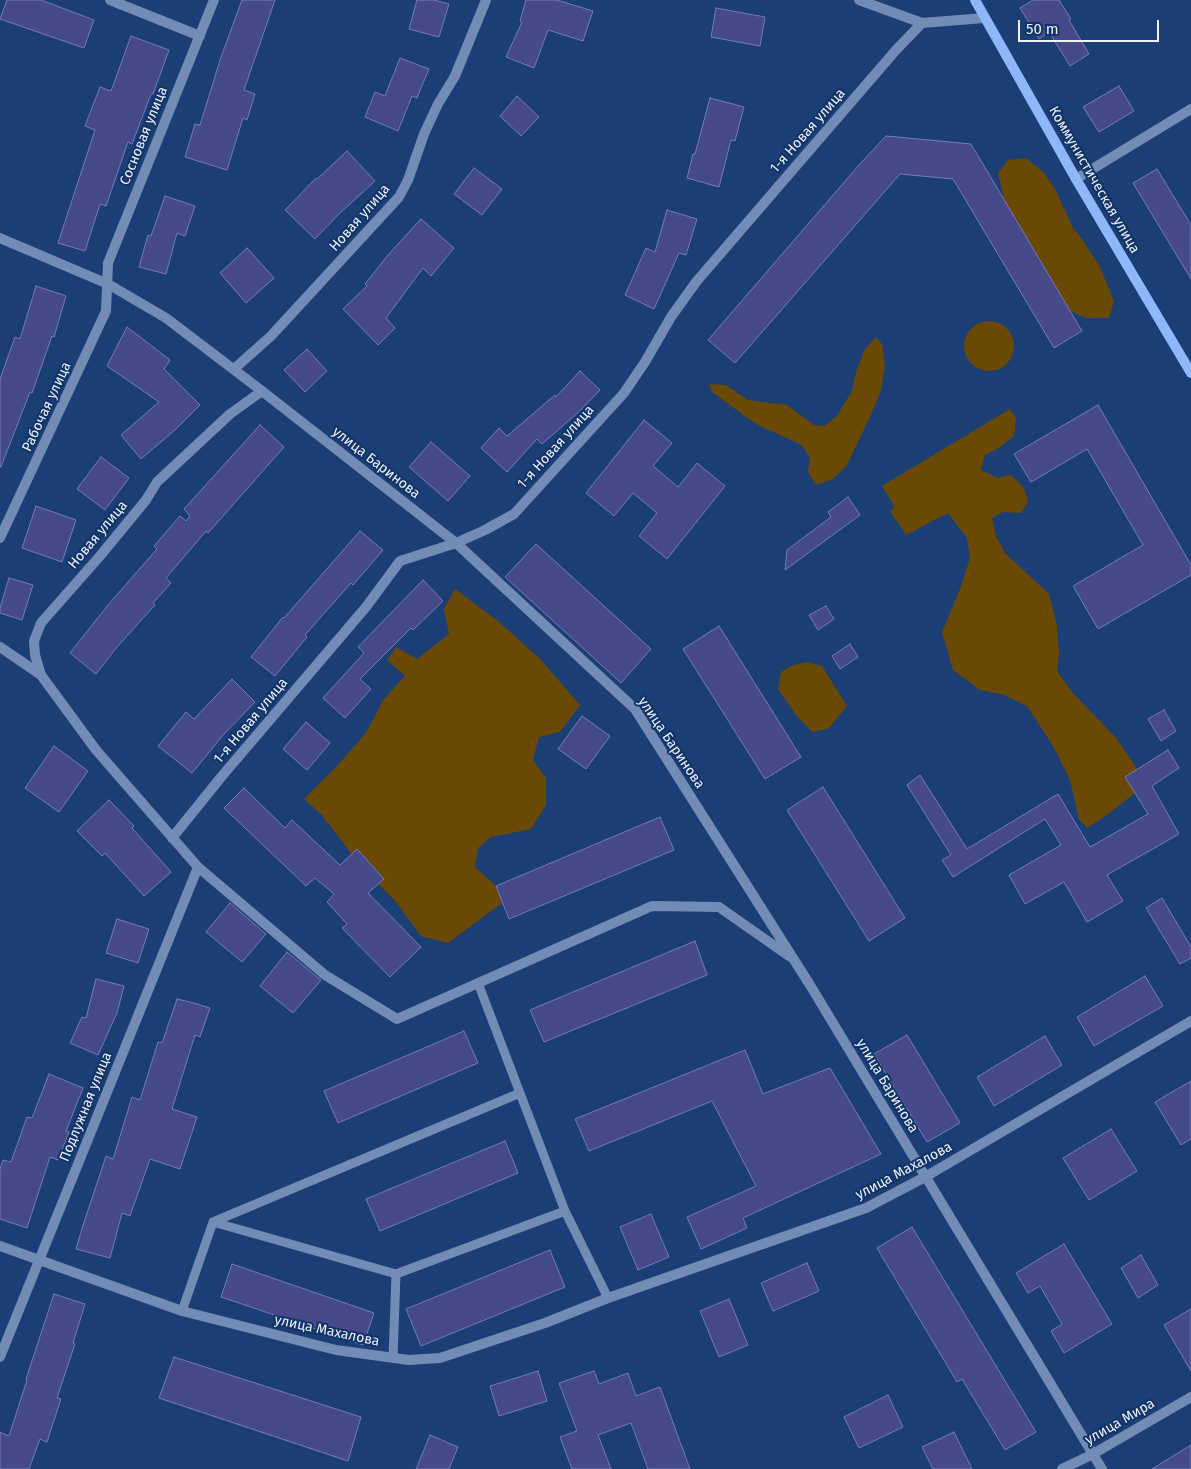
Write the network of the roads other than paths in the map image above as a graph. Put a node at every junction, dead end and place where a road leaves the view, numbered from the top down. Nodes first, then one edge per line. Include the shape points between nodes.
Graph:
1 (110, 0) edge
2 (214, 0) edge
3 (486, 0) edge
4 (859, 0) edge
5 (975, 0) edge
6 (984, 18) junction
7 (922, 23) junction
8 (200, 36) junction
9 (1191, 109) edge
10 (1076, 179) junction
11 (0, 238) edge
12 (108, 284) junction
13 (234, 369) junction
14 (1191, 373) edge
15 (262, 391) junction
16 (0, 538) edge
17 (456, 543) junction
18 (0, 646) edge
19 (42, 675) junction
20 (172, 838) junction
21 (198, 867) junction
22 (794, 959) junction
23 (478, 983) junction
24 (1191, 1021) edge
25 (520, 1093) junction
26 (925, 1177) junction
27 (565, 1211) junction
28 (214, 1222) junction
29 (0, 1246) edge
30 (38, 1261) junction
31 (396, 1274) junction
32 (608, 1298) junction
33 (182, 1311) junction
34 (0, 1357) edge
35 (393, 1358) junction
36 (1191, 1397) edge
37 (1093, 1454) junction
38 (1062, 1469) edge
39 (1102, 1469) edge

1 - 8 street
2 - 8 street, Сосновая улица
3 - 13 street, Новая улица via 455,76 424,134 399,197 271,336
4 - 7 street
5 - 6 street, Коммунистическая улица
6 - 7 street
6 - 10 street, Коммунистическая улица
7 - 17 street, 1-я Новая улица via 696,282 617,400 514,514
8 - 12 street, Сосновая улица via 108,263
9 - 10 street
10 - 14 street, Коммунистическая улица
11 - 12 street, улица Баринова
12 - 13 street, улица Баринова via 166,318
12 - 16 street, Рабочая улица via 106,310
13 - 15 street, улица Баринова
15 - 17 street, улица Баринова
15 - 19 street, Новая улица via 230,414 157,482 100,556 41,622 34,641
17 - 20 street, 1-я Новая улица via 400,561 366,607
17 - 22 street, улица Баринова via 635,709
18 - 19 street
19 - 20 street via 96,750
20 - 21 street
21 - 23 street via 325,975 397,1019
21 - 30 street, Подлужная улица
22 - 23 street via 718,907 652,906
22 - 26 street, улица Баринова
23 - 25 lane
24 - 26 street, улица Махалова
25 - 27 lane
25 - 28 lane
26 - 32 street, улица Махалова via 866,1208
26 - 37 street, улица Баринова
27 - 31 lane
27 - 32 lane
28 - 31 lane
28 - 33 lane
29 - 30 street, улица Махалова
30 - 33 street, улица Махалова
30 - 34 street, Подлужная улица
31 - 35 lane
32 - 35 street, улица Махалова via 440,1358
33 - 35 street, улица Махалова via 336,1350
36 - 37 street, улица Мира
37 - 38 street, улица Мира
37 - 39 street, улица Баринова

